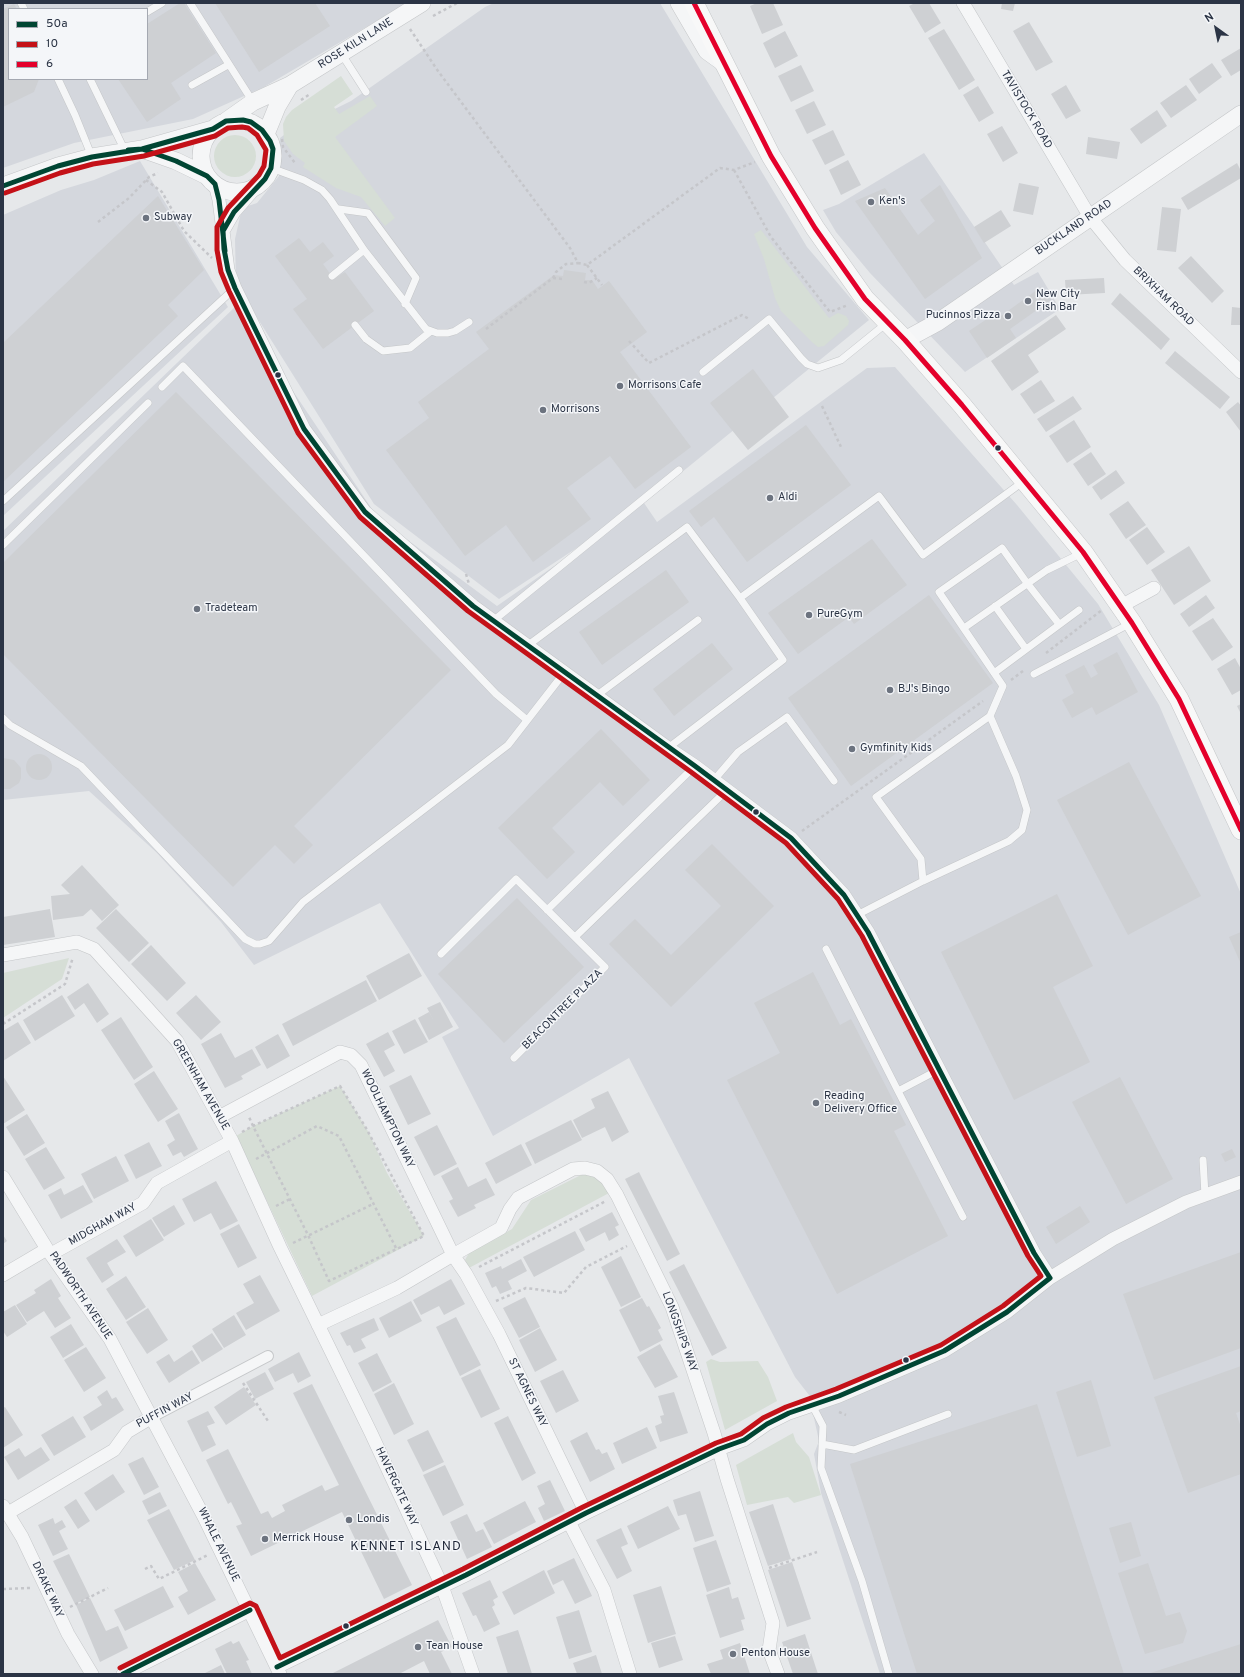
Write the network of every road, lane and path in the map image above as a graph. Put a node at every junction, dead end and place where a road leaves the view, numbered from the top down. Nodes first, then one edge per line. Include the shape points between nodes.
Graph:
1 (162, 3) edge
2 (190, 3) edge
3 (422, 3) edge
4 (679, 3) edge
5 (694, 3) edge
6 (708, 3) edge
7 (962, 3) edge
8 (148, 11) edge
9 (410, 29) dead end
10 (341, 53) junction
11 (725, 64) junction
12 (228, 65) junction
13 (58, 80) edge
14 (90, 80) edge
15 (192, 85) dead end
16 (290, 85) junction
17 (366, 92) dead end
18 (252, 102) junction
19 (1241, 114) edge
20 (220, 125) junction
21 (266, 134) junction
22 (142, 149) junction
23 (125, 150) junction
24 (771, 156) junction
25 (92, 157) junction
26 (271, 168) junction
27 (734, 170) junction
28 (211, 180) junction
29 (3, 186) edge
30 (255, 188) junction
31 (339, 209) junction
32 (1090, 217) junction
33 (98, 222) dead end
34 (223, 232) junction
35 (364, 250) junction
36 (213, 251) dead end
37 (578, 263) junction
38 (587, 265) junction
39 (332, 276) dead end
40 (553, 278) junction
41 (597, 278) junction
42 (563, 279) dead end
43 (584, 282) dead end
44 (602, 285) dead end
45 (235, 288) junction
46 (405, 304) junction
47 (849, 305) dead end
48 (749, 320) dead end
49 (469, 322) dead end
50 (888, 322) junction
51 (355, 325) dead end
52 (486, 329) dead end
53 (431, 331) junction
54 (905, 340) junction
55 (629, 341) dead end
56 (704, 372) dead end
57 (1241, 372) edge
58 (162, 387) dead end
59 (148, 403) dead end
60 (822, 406) dead end
61 (841, 447) dead end
62 (679, 470) dead end
63 (1025, 481) junction
64 (3, 501) edge
65 (3, 545) edge
66 (1083, 552) junction
67 (1027, 584) junction
68 (1154, 588) dead end
69 (740, 598) junction
70 (1118, 603) junction
71 (995, 606) junction
72 (1079, 610) dead end
73 (698, 620) dead end
74 (493, 621) junction
75 (1132, 623) junction
76 (1060, 624) junction
77 (964, 628) junction
78 (527, 646) junction
79 (1026, 649) junction
80 (1040, 657) dead end
81 (1028, 667) dead end
82 (564, 673) junction
83 (994, 673) junction
84 (1034, 674) dead end
85 (1003, 686) junction
86 (596, 696) junction
87 (990, 716) junction
88 (3, 718) edge
89 (527, 720) junction
90 (668, 748) junction
91 (695, 766) junction
92 (714, 780) junction
93 (834, 781) dead end
94 (727, 790) junction
95 (1241, 830) edge
96 (792, 838) junction
97 (923, 881) junction
98 (547, 910) junction
99 (857, 915) junction
100 (575, 937) junction
101 (77, 942) junction
102 (826, 949) dead end
103 (441, 954) dead end
104 (3, 955) edge
105 (3, 1024) edge
106 (514, 1058) dead end
107 (938, 1070) junction
108 (898, 1091) junction
109 (243, 1103) junction
110 (219, 1117) junction
111 (253, 1126) junction
112 (232, 1141) junction
113 (267, 1154) junction
114 (1203, 1160) dead end
115 (3, 1177) edge
116 (1241, 1182) edge
117 (617, 1195) junction
118 (1205, 1195) junction
119 (373, 1204) junction
120 (963, 1217) dead end
121 (308, 1235) junction
122 (639, 1240) junction
123 (396, 1248) junction
124 (49, 1251) junction
125 (453, 1255) junction
126 (466, 1274) junction
127 (3, 1275) edge
128 (1050, 1278) junction
129 (483, 1307) junction
130 (318, 1325) junction
131 (268, 1356) dead end
132 (237, 1373) junction
133 (812, 1405) junction
134 (948, 1414) dead end
135 (152, 1417) junction
136 (268, 1421) dead end
137 (822, 1444) junction
138 (719, 1449) junction
139 (6, 1510) edge
140 (586, 1513) junction
141 (569, 1522) junction
142 (219, 1549) junction
143 (817, 1552) dead end
144 (145, 1569) dead end
145 (757, 1572) junction
146 (442, 1586) junction
147 (46, 1587) junction
148 (108, 1588) dead end
149 (3, 1589) edge
150 (250, 1610) junction
151 (58, 1613) junction
152 (279, 1671) edge
153 (92, 1674) edge
154 (123, 1674) edge
155 (473, 1674) edge
156 (630, 1674) edge
157 (778, 1674) edge
158 (889, 1674) edge

1 - 8 lane
2 - 12 lane
3 - 10 street, ROSE KILN LANE
4 - 11 street via 707,51
5 - 11 main road
6 - 11 main road via 724,44
7 - 32 street, TAVISTOCK ROAD
9 - 37 path via 438,71 570,248
10 - 16 street, ROSE KILN LANE
10 - 17 lane
11 - 24 main road
12 - 15 lane
12 - 18 lane
13 - 25 lane
14 - 23 lane
16 - 18 street, ROSE KILN LANE
16 - 21 street, ROSE KILN LANE
18 - 20 street, ROSE KILN LANE
19 - 32 street, BUCKLAND ROAD
20 - 21 street via 243,120 251,122
20 - 22 street, ROSE KILN LANE
20 - 28 street via 203,142 201,151 201,162
21 - 26 street via 273,149
22 - 23 street, ROSE KILN LANE
22 - 28 street, ROSE KILN LANE via 176,161
23 - 25 street, ROSE KILN LANE
24 - 27 path
24 - 50 main road via 815,228 865,299
25 - 29 street, ROSE KILN LANE
26 - 30 street via 263,182
26 - 31 lane via 317,187
27 - 38 path via 720,168
27 - 47 path via 771,237 830,312
28 - 30 street via 232,192
28 - 34 street
30 - 34 street via 234,212
31 - 35 lane
31 - 46 lane via 368,213 416,278
32 - 54 street, BUCKLAND ROAD via 938,322
32 - 57 street, BRIXHAM ROAD via 1125,260
33 - 36 path via 129,198 147,179 162,192 184,231 213,259
34 - 45 street via 228,270
35 - 39 lane
35 - 46 lane
37 - 38 path
37 - 40 path via 566,264
38 - 41 path
40 - 42 path
40 - 52 path
41 - 43 path via 589,283
41 - 44 path
45 - 64 lane
45 - 74 street via 304,430 365,512
46 - 53 lane via 422,325
48 - 55 path via 742,315 649,364
49 - 53 lane via 455,331
50 - 54 main road
50 - 56 lane via 841,360 818,368 801,358 769,319
51 - 53 lane via 366,339 383,350 410,348
54 - 63 main road
58 - 89 lane via 183,366 496,694
59 - 65 lane
60 - 61 path
62 - 74 lane
63 - 66 main road
63 - 69 lane via 923,555 878,496
66 - 67 lane via 1047,570
66 - 70 main road
67 - 71 lane
67 - 76 lane
67 - 77 lane via 1002,548 939,592
68 - 70 street
69 - 78 lane via 687,527
69 - 90 lane via 783,660
70 - 75 main road
70 - 80 path
71 - 77 lane
71 - 79 lane
72 - 76 lane
73 - 86 lane
74 - 78 street
75 - 84 lane
75 - 95 main road via 1180,700
76 - 79 lane
77 - 83 lane
78 - 82 street
79 - 83 lane
81 - 85 path
82 - 86 street
82 - 89 lane
83 - 85 lane
85 - 87 lane
85 - 96 path
86 - 90 street
87 - 97 lane via 1016,776 1027,810 1022,830 1009,841
87 - 97 lane via 876,797 921,859
88 - 89 lane via 10,725 81,766 245,939 255,944 269,941 303,902 508,745
90 - 91 street
91 - 92 street
91 - 98 lane
92 - 93 lane via 738,752 787,717
92 - 94 street
94 - 96 street
94 - 100 lane
96 - 99 street via 844,895
97 - 99 lane
98 - 100 lane, BEACONTREE PLAZA
98 - 103 lane, BEACONTREE PLAZA via 516,879
99 - 107 street
100 - 106 lane, BEACONTREE PLAZA via 605,967
101 - 104 street
101 - 105 path via 65,984
101 - 110 street, GREENHAM AVENUE via 94,949 177,1041
102 - 108 lane
107 - 108 lane
107 - 128 street via 1034,1253
108 - 120 lane
109 - 110 street, WOOLHAMPTON WAY
109 - 111 path
109 - 125 street, WOOLHAMPTON WAY via 340,1052 351,1055 361,1065
110 - 112 street, GREENHAM AVENUE
111 - 113 path
111 - 123 path via 340,1086 366,1128 424,1236
112 - 124 street, MIDGHAM WAY via 157,1183 143,1203
112 - 130 street, GREENHAM AVENUE
113 - 119 path via 317,1126 339,1136
113 - 121 path
114 - 118 lane
115 - 124 street, PADWORTH AVENUE
116 - 118 street
117 - 122 street, LONGSHIPS WAY
117 - 125 street, LONGSHIPS WAY via 597,1171 574,1169 518,1198 501,1228
117 - 126 path
118 - 128 street via 1113,1239
119 - 121 path
119 - 123 path
121 - 123 path via 329,1281
122 - 129 path via 586,1267 564,1293 526,1288
122 - 138 street, LONGSHIPS WAY via 672,1306
124 - 127 street
124 - 135 street, PADWORTH AVENUE via 110,1339
125 - 126 street
125 - 130 street via 397,1288
126 - 129 street, ST AGNES WAY
128 - 133 street via 1007,1312 944,1351
129 - 140 street, ST AGNES WAY via 499,1334
130 - 146 street, HAVERGATE WAY
131 - 132 street, PUFFIN WAY
132 - 135 street, PUFFIN WAY
132 - 136 path
133 - 137 lane via 823,1426
133 - 138 street via 789,1413 766,1424 744,1440
134 - 137 lane via 854,1450
135 - 139 street, PUFFIN WAY via 127,1432 114,1450
135 - 142 street, WHALE AVENUE
137 - 158 lane via 821,1468 862,1581
138 - 140 street
138 - 145 street, LONGSHIPS WAY via 726,1479
139 - 147 street, DRAKE WAY
140 - 141 street
141 - 146 street
141 - 156 street via 604,1590
142 - 144 path via 159,1579 151,1566
142 - 150 street, WHALE AVENUE
143 - 145 path
145 - 157 street, LONGSHIPS WAY via 773,1623 769,1650
146 - 152 street via 378,1617
146 - 155 street, HAVERGATE WAY
147 - 149 path
147 - 151 street, DRAKE WAY
148 - 151 path
150 - 152 street, WHALE AVENUE
150 - 154 street
151 - 153 street, DRAKE WAY

